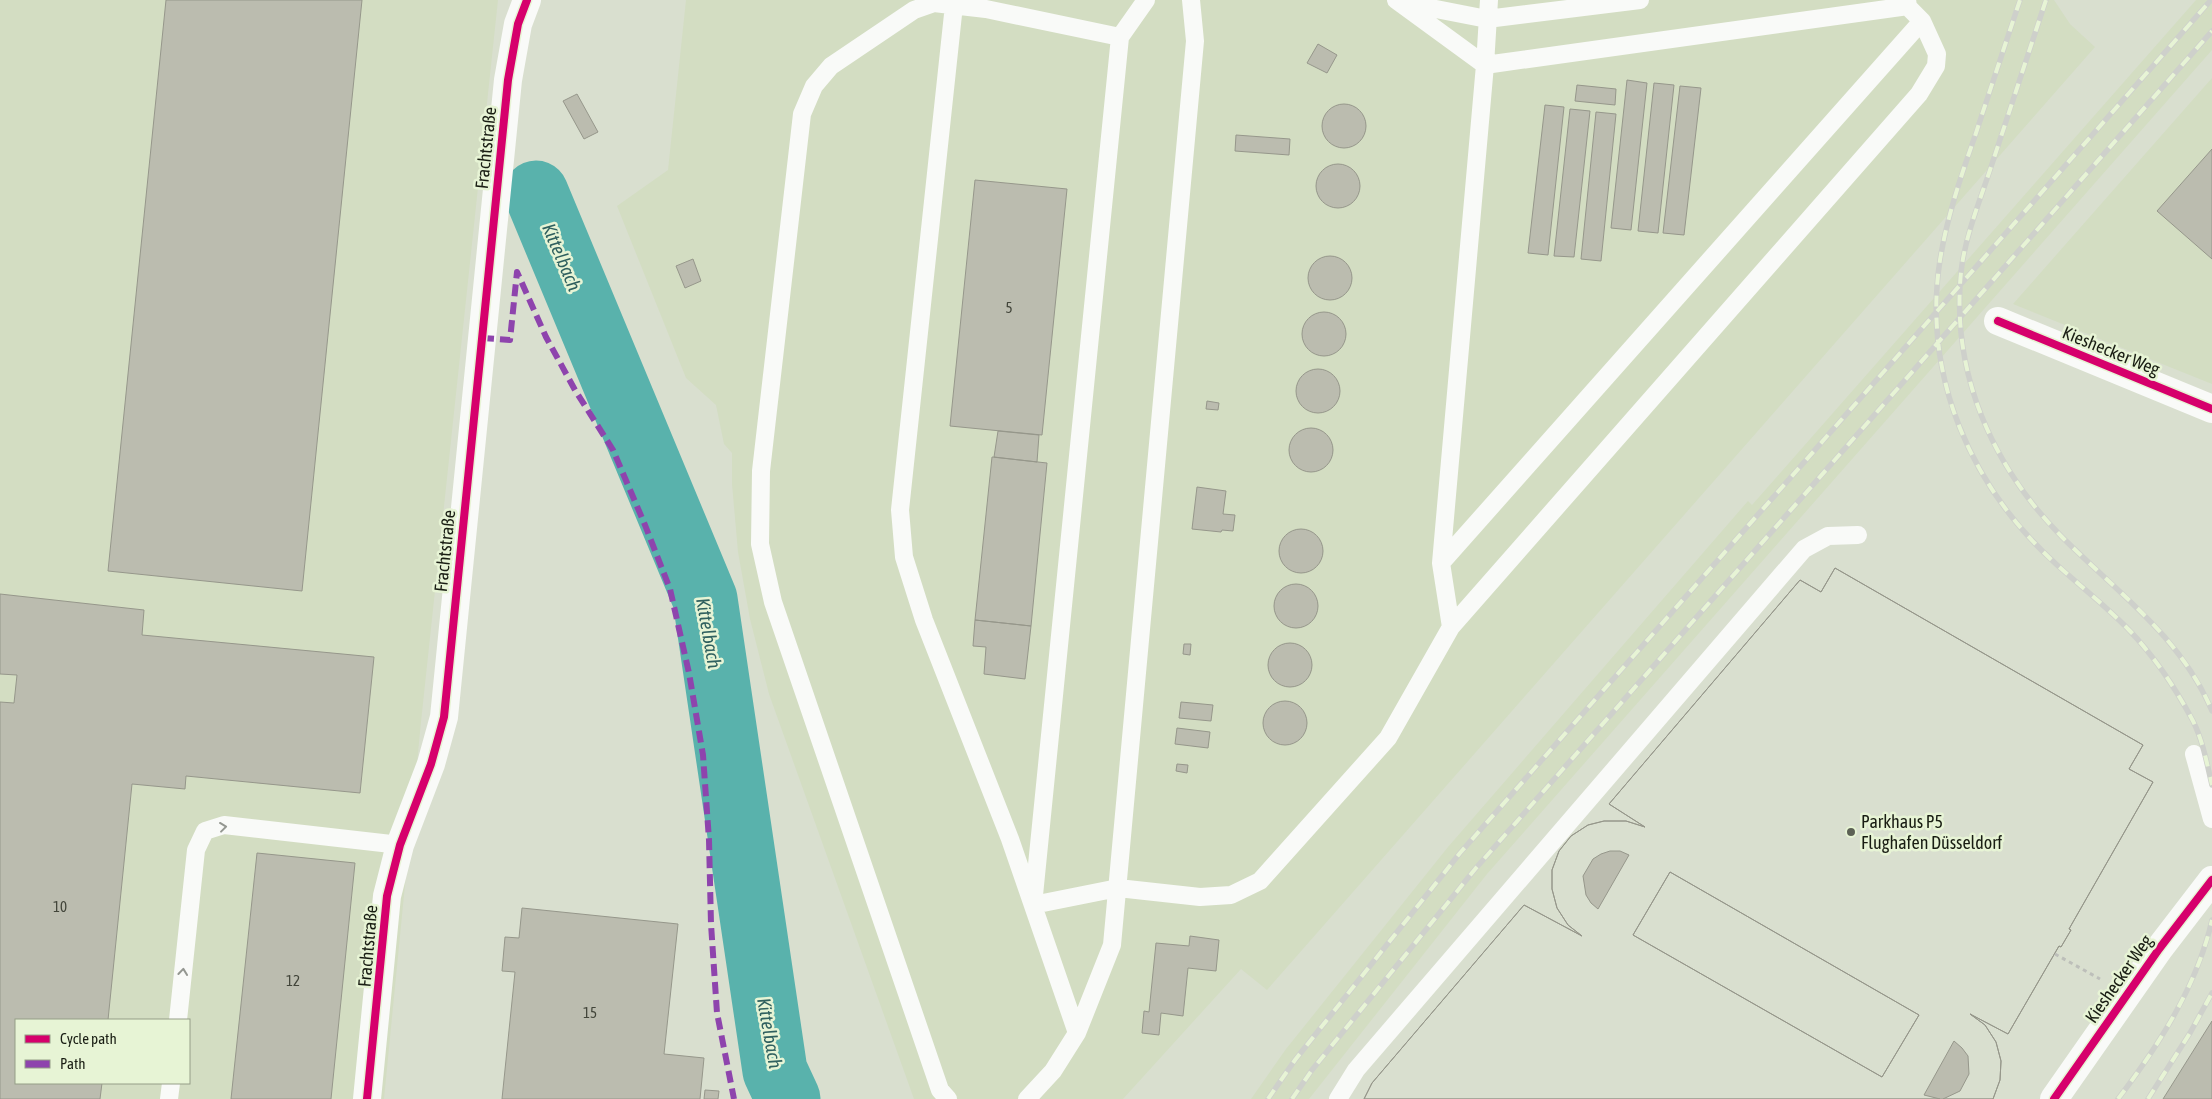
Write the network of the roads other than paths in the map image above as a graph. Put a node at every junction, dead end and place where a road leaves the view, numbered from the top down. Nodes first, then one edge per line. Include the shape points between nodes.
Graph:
1 (528, 0) edge
2 (1146, 0) edge
3 (1191, 0) edge
4 (1489, 0) edge
5 (1640, 0) edge
6 (1400, 1) edge
7 (1905, 2) edge
8 (954, 5) junction
9 (1487, 19) junction
10 (1922, 21) junction
11 (1120, 37) junction
12 (1485, 65) junction
13 (1998, 321) dead end
14 (2212, 409) edge
15 (1858, 535) dead end
16 (1441, 563) junction
17 (1451, 627) junction
18 (2194, 754) dead end
19 (2212, 819) edge
20 (400, 845) junction
21 (2212, 880) edge
22 (1118, 888) junction
23 (1033, 905) junction
24 (178, 1019) edge
25 (1076, 1033) junction
26 (171, 1084) edge
27 (170, 1099) edge
28 (367, 1099) edge
29 (948, 1099) edge
30 (1027, 1099) edge
31 (1338, 1099) edge
32 (2054, 1099) edge

1 - 20 street, Frachtstraße via 518,24 508,80 444,717 431,764
2 - 11 lane
3 - 22 lane via 1195,41
4 - 9 lane
5 - 9 lane
6 - 9 lane
6 - 12 lane
7 - 10 lane
7 - 12 lane
8 - 11 lane
8 - 23 lane via 900,510 904,557 924,620
8 - 29 lane via 934,3 914,10 831,66 814,86 802,114 761,471 760,544 773,602 940,1090
9 - 12 lane
10 - 16 lane
10 - 17 lane via 1936,54 1936,66 1919,94
11 - 23 lane
12 - 16 lane
13 - 14 street, Kieshecker Weg
15 - 31 lane via 1828,536 1804,550 1356,1070
16 - 17 lane
17 - 22 lane via 1388,738 1260,881 1231,896 1200,898
18 - 19 lane
24 -> 20 lane via 196,850 205,831 224,825
20 - 28 street, Frachtstraße via 387,896
21 - 32 street, Kieshecker Weg via 2158,948
22 - 23 lane
22 - 25 lane via 1112,945
23 - 25 lane
25 - 30 lane via 1054,1071
26 - 27 lane

